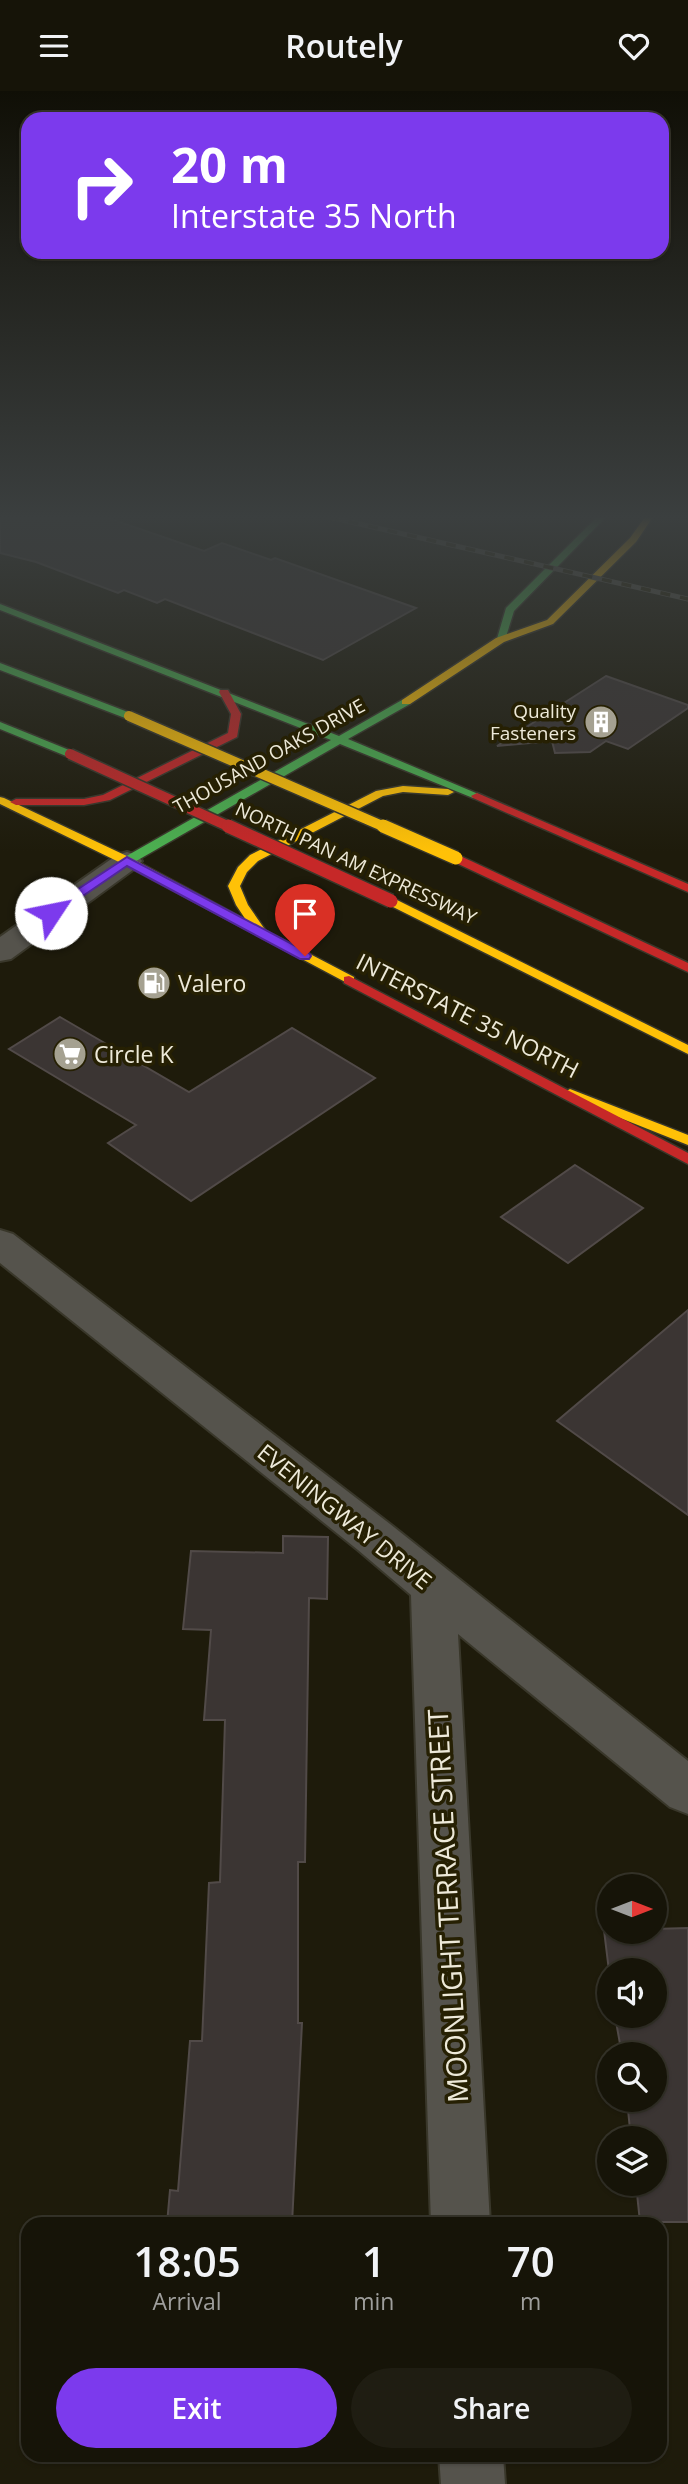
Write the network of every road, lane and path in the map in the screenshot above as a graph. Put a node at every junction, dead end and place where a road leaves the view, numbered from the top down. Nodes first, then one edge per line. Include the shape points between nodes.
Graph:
1 (59, 629) edge
2 (503, 629) edge
3 (531, 629) edge
4 (500, 640) junction
5 (0, 666) edge
6 (224, 692) junction
7 (0, 725) edge
8 (340, 740) junction
9 (481, 796) junction
10 (1, 801) edge
11 (127, 861) junction
12 (688, 888) edge
13 (261, 932) junction
14 (0, 952) edge
15 (688, 968) edge
16 (688, 1050) edge
17 (570, 1093) junction
18 (688, 1140) edge
19 (688, 1159) edge
20 (0, 1243) edge
21 (433, 1587) junction
22 (688, 1791) edge
23 (461, 2217) edge
24 (471, 2462) edge
25 (473, 2484) edge

1 - 6 main road
2 - 4 main road
3 - 4 main road, THOUSAND OAKS DRIVE
4 - 8 main road, THOUSAND OAKS DRIVE
5 - 15 main road, NORTH PAN AM EXPRESSWAY, bridge via 128,716 456,858
6 - 8 main road
6 - 10 main road via 236,714 233,734 125,791 84,802
7 - 16 main road, NORTH PAN AM EXPRESSWAY, bridge via 391,901
8 - 9 main road
8 - 11 main road, THOUSAND OAKS DRIVE
9 - 12 main road
9 - 13 main road via 426,790 380,793 254,858 234,886
10 - 11 main road, INTERSTATE 35 NORTH
11 - 13 main road, INTERSTATE 35 NORTH
11 - 14 street
13 - 17 main road, INTERSTATE 35 NORTH via 502,1062
17 - 18 main road
17 - 19 main road, INTERSTATE 35 NORTH
20 - 21 street, EVENINGWAY DRIVE
21 - 22 street, EVENINGWAY DRIVE
21 - 23 street, MOONLIGHT TERRACE STREET
24 - 25 street

